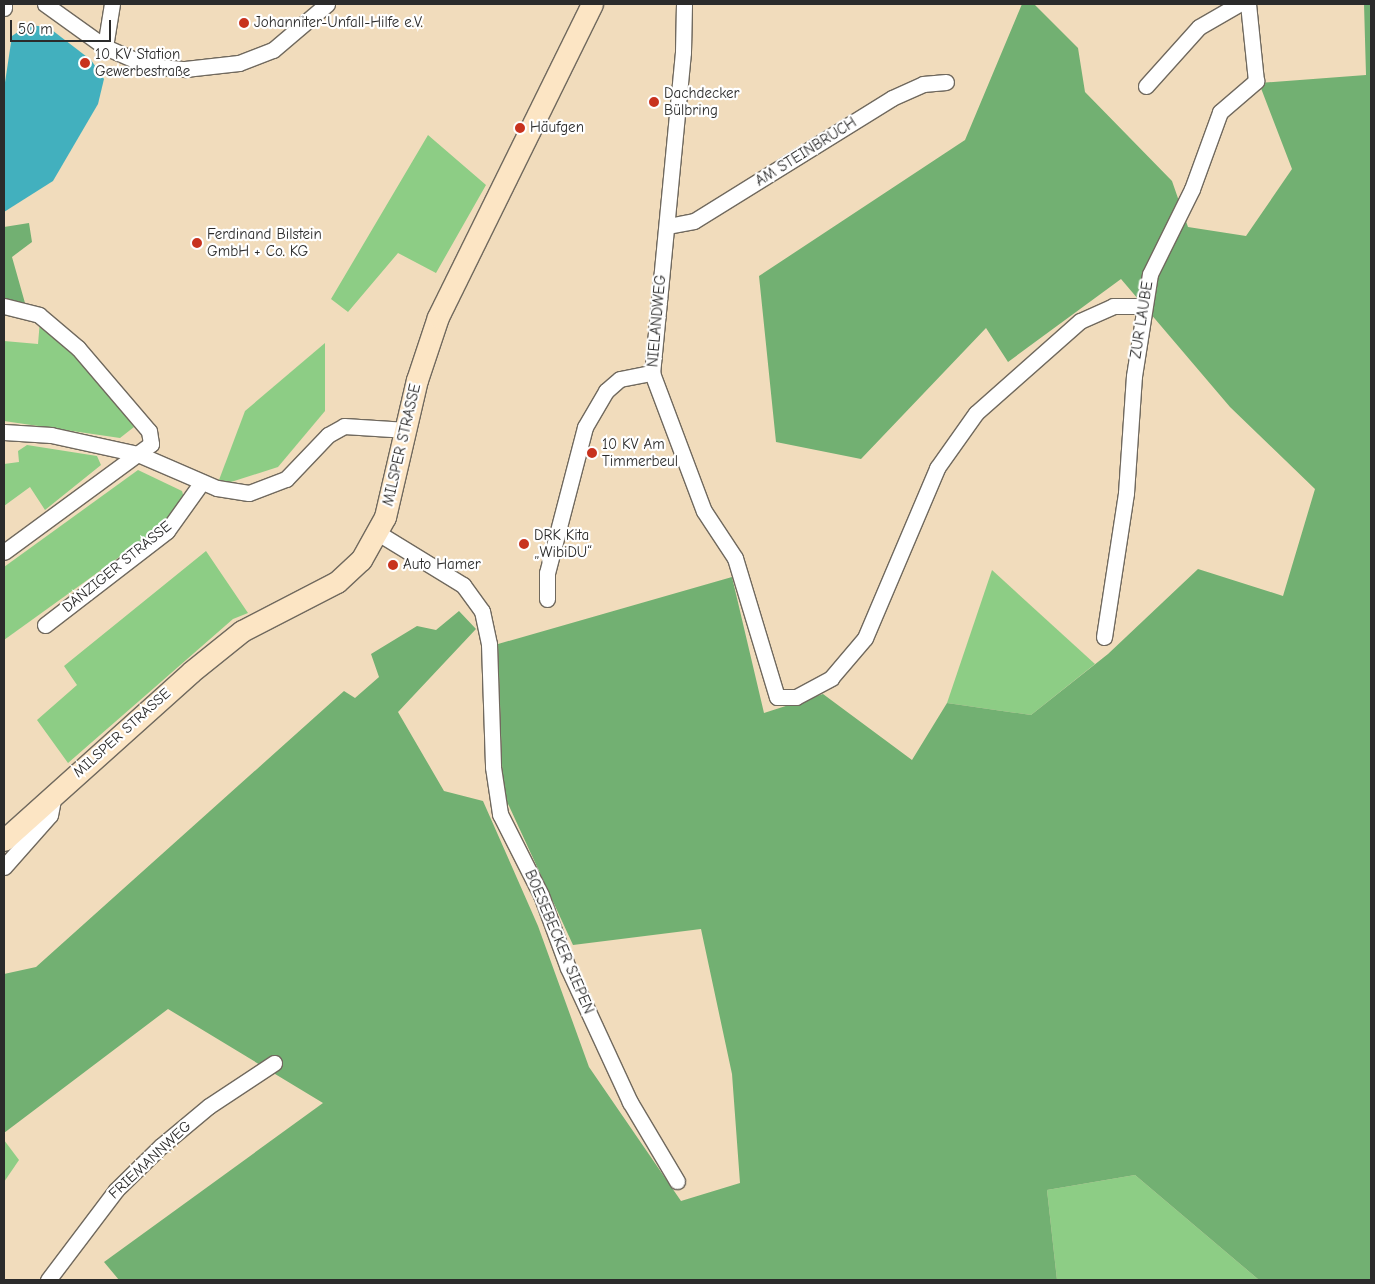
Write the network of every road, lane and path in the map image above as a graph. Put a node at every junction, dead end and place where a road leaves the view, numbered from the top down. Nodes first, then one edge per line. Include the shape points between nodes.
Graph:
1 (4, 4) edge
2 (44, 4) edge
3 (112, 4) edge
4 (327, 4) edge
5 (592, 4) edge
6 (684, 4) edge
7 (1239, 4) edge
8 (1248, 4) edge
9 (4, 8) edge
10 (105, 47) junction
11 (946, 82) dead end
12 (1146, 86) dead end
13 (668, 226) junction
14 (4, 306) edge
15 (1143, 306) junction
16 (652, 373) junction
17 (406, 430) junction
18 (4, 432) edge
19 (138, 454) junction
20 (202, 482) junction
21 (378, 533) junction
22 (4, 552) edge
23 (547, 599) dead end
24 (45, 625) dead end
25 (1104, 637) dead end
26 (54, 795) junction
27 (4, 840) edge
28 (4, 867) edge
29 (274, 1063) dead end
30 (677, 1181) dead end
31 (48, 1280) edge

1 - 9 street
2 - 10 street
3 - 10 street
4 - 10 street via 286,42 239,63 185,69 149,66
5 - 17 street, MILSPER STRASSE via 438,317
6 - 13 street, NIELANDWEG
7 - 12 street via 1199,27
8 - 15 street, ZUR LAUBE via 1256,80 1220,112 1192,189 1150,274
11 - 13 street, AM STEINBRUCH via 923,84 892,98 694,221
13 - 16 street, NIELANDWEG
14 - 19 street via 39,315 78,348 149,431 151,444
15 - 16 street, NIELANDWEG via 1113,306 1080,321 976,413 937,468 865,638 831,678 782,700 773,691 735,558 704,511
15 - 25 street, ZUR LAUBE via 1126,493
16 - 23 street via 620,379 606,391 585,427 547,574
17 - 20 street via 344,426 328,435 286,479 261,492 233,491
17 - 21 street, MILSPER STRASSE via 394,490
18 - 19 street via 51,435
19 - 20 street
19 - 22 street
20 - 24 street, DANZIGER STRASSE via 167,531
21 - 26 street, MILSPER STRASSE via 361,560 337,582 242,632
21 - 30 street, BOESEBECKER SIEPEN via 463,586 482,611 489,644 493,767 500,814 541,895 568,968 630,1102
26 - 27 street, MILSPER STRASSE
26 - 28 street via 50,815
29 - 31 street, FRIEMANNWEG via 209,1106 161,1146 116,1190

